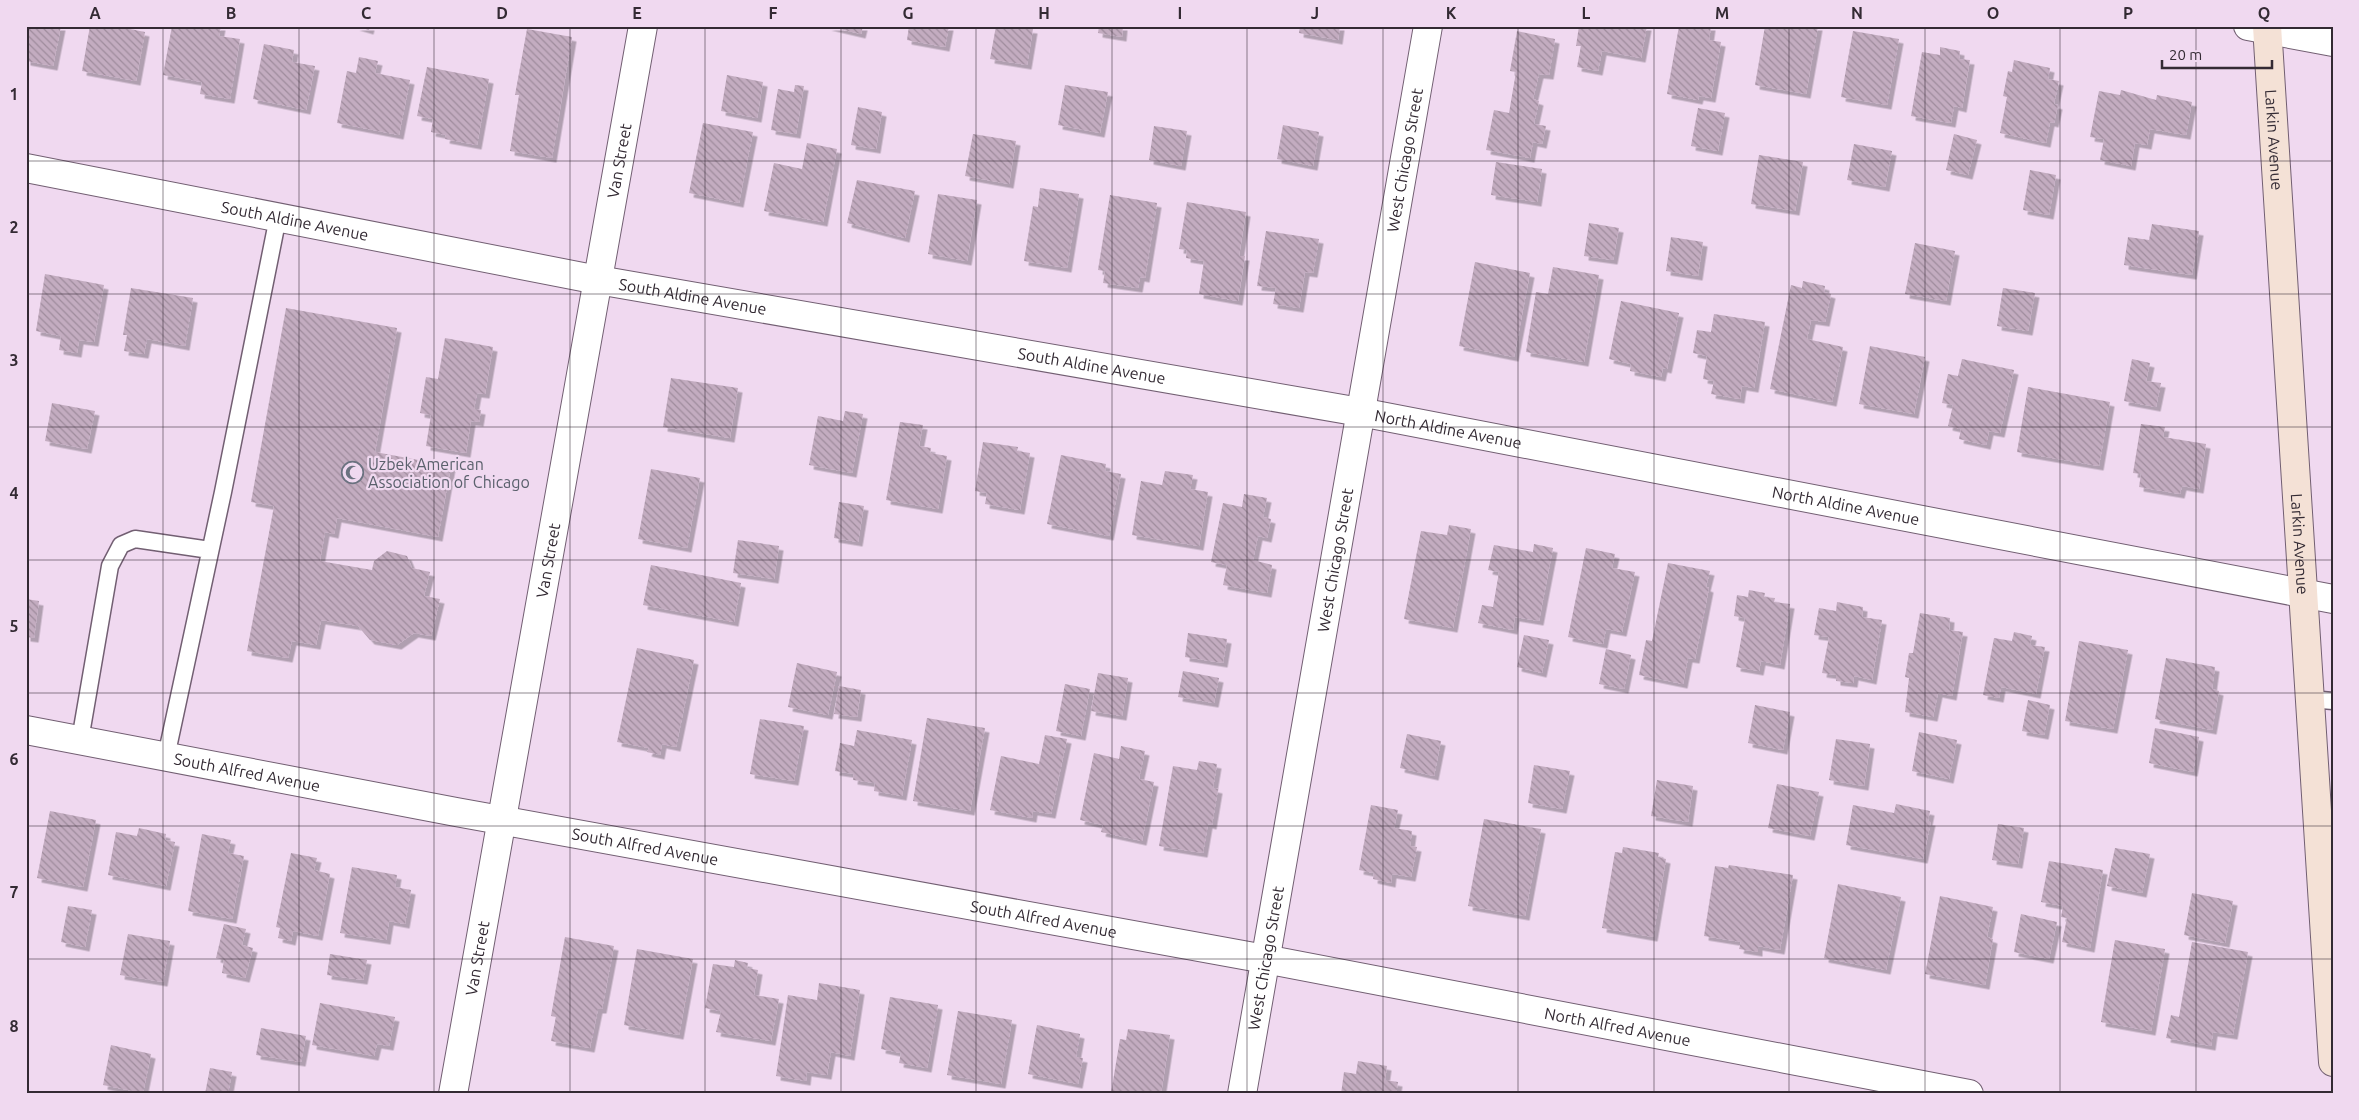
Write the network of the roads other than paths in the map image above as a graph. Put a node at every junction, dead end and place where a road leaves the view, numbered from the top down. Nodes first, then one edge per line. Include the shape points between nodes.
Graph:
1 (643, 26) edge
2 (1428, 26) edge
3 (2261, 28) edge
4 (2333, 42) edge
5 (26, 168) edge
6 (278, 217) junction
7 (598, 280) junction
8 (1360, 412) junction
9 (210, 550) junction
10 (2304, 594) junction
11 (2333, 599) edge
12 (2321, 700) edge
13 (26, 730) edge
14 (80, 740) junction
15 (166, 757) junction
16 (2324, 793) edge
17 (502, 821) junction
18 (2327, 871) edge
19 (1266, 959) junction
20 (2333, 1062) edge
21 (454, 1094) edge
22 (1242, 1094) edge
23 (1969, 1094) edge

1 - 7 street, Van Street
2 - 8 street, West Chicago Street
3 - 4 street
3 - 10 main road, Larkin Avenue
5 - 6 street, South Aldine Avenue
6 - 7 street, South Aldine Avenue
6 - 9 lane
7 - 8 street, South Aldine Avenue
7 - 17 street, Van Street
8 - 10 street, North Aldine Avenue
8 - 19 street, West Chicago Street
9 - 14 lane via 135,539 121,545 110,566
9 - 15 lane
10 - 11 street, North Aldine Avenue
10 - 12 main road, Larkin Avenue
12 - 16 main road, Larkin Avenue
13 - 14 street, South Alfred Avenue
14 - 15 street, South Alfred Avenue
15 - 17 street, South Alfred Avenue
16 - 18 main road, Larkin Avenue
17 - 19 street, South Alfred Avenue
17 - 21 street, Van Street
18 - 20 main road, Larkin Avenue
19 - 22 street, West Chicago Street
19 - 23 street, North Alfred Avenue

